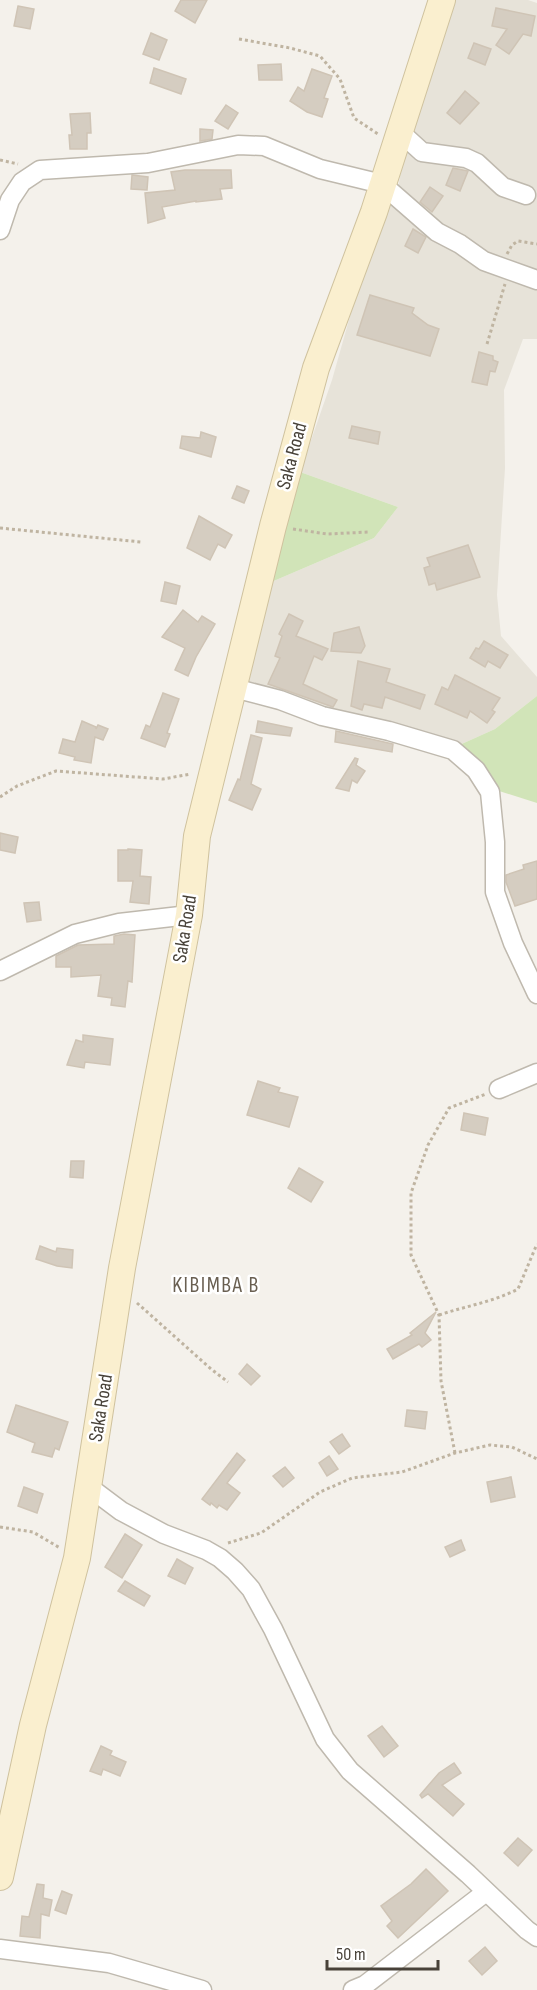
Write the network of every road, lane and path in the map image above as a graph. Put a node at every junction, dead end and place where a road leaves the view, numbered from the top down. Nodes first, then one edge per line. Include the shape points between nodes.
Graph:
1 (441, 0) edge
2 (239, 39) dead end
3 (398, 137) junction
4 (382, 184) junction
5 (526, 195) dead end
6 (0, 230) edge
7 (537, 244) edge
8 (509, 271) junction
9 (537, 280) edge
10 (487, 344) dead end
11 (273, 526) junction
12 (0, 528) edge
13 (369, 532) dead end
14 (141, 542) dead end
15 (234, 688) junction
16 (214, 770) junction
17 (0, 797) edge
18 (189, 915) junction
19 (0, 972) edge
20 (537, 994) edge
21 (537, 1073) edge
22 (499, 1089) joint
23 (537, 1244) edge
24 (120, 1287) junction
25 (439, 1315) junction
26 (228, 1382) dead end
27 (454, 1453) junction
28 (537, 1459) edge
29 (89, 1487) junction
30 (0, 1527) edge
31 (206, 1550) junction
32 (77, 1558) junction
33 (0, 1877) edge
34 (486, 1892) junction
35 (537, 1937) edge
36 (0, 1949) edge
37 (202, 1990) edge
38 (353, 1990) edge

1 - 3 main road, Saka Road
2 - 3 path via 320,56 340,79 354,118
3 - 4 main road, Saka Road
3 - 5 street via 422,152 466,158 504,187
4 - 6 street via 320,169 264,146 238,145 147,163 40,170 22,182 10,200
4 - 8 street via 437,232 484,261
4 - 11 main road, Saka Road via 316,368
7 - 8 path via 518,241 512,245 507,253
8 - 9 street
8 - 10 path
11 - 13 path via 327,534
11 - 15 main road, Saka Road
12 - 14 path
15 - 16 main road, Saka Road
15 - 20 street via 321,716 389,730 453,750 476,770 490,792 495,892
16 - 17 path via 163,779 56,771 16,786
16 - 18 main road, Saka Road via 197,836
18 - 19 street via 119,923 75,934
18 - 24 main road, Saka Road
21 - 22 street
22 - 25 path via 449,1108 428,1145 411,1193 411,1255
23 - 25 path via 518,1289 498,1299
24 - 26 path
24 - 29 main road, Saka Road
25 - 27 path via 441,1382
27 - 28 path via 490,1445 512,1447
27 - 31 path via 402,1472 352,1478 320,1492 261,1533
29 - 31 street via 121,1512
29 - 32 main road, Saka Road
30 - 32 path via 33,1532
31 - 34 street via 220,1558 251,1589 325,1739 350,1771
32 - 33 main road, Saka Road
34 - 35 street
34 - 38 street via 365,1985
36 - 37 street via 109,1963

